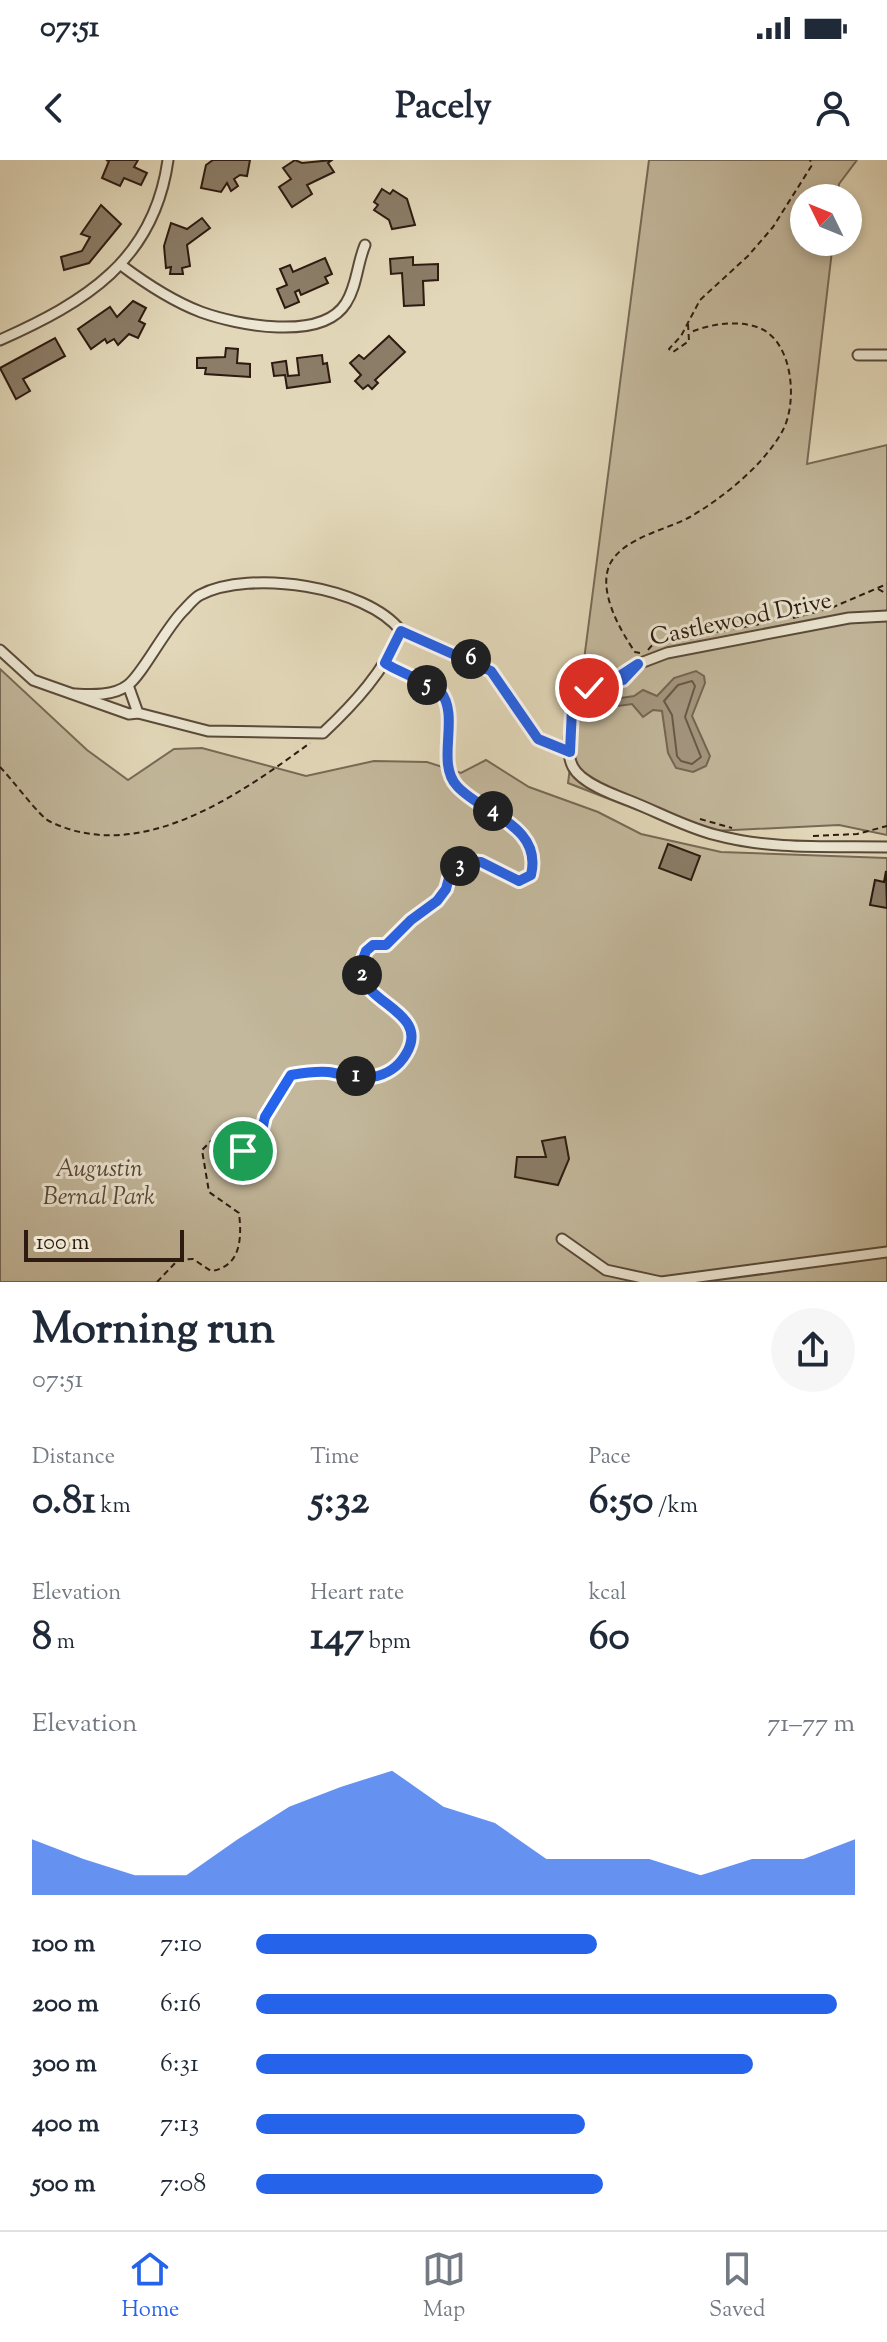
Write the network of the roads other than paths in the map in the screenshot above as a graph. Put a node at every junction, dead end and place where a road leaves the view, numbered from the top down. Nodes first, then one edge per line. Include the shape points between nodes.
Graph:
1 (168, 160) edge
2 (365, 245) dead end
3 (121, 265) junction
4 (0, 340) edge
5 (858, 355) dead end
6 (887, 355) edge
7 (887, 616) edge
8 (401, 631) junction
9 (0, 650) edge
10 (128, 685) junction
11 (75, 694) junction
12 (138, 713) junction
13 (570, 752) junction
14 (887, 847) edge
15 (562, 1239) dead end
16 (887, 1252) edge

1 - 3 street via 152,216
2 - 3 street via 346,305 333,318 303,328 202,312
3 - 4 street via 57,315
5 - 6 street
7 - 13 street, Castlewood Drive via 849,618 667,653 615,679 584,684 572,709
8 - 10 street via 390,617 355,600 318,589 246,581 199,595 167,627
8 - 12 street via 385,663 323,733 208,731
8 - 13 lane via 491,671 538,739
9 - 11 street via 33,680
10 - 11 street via 99,695
10 - 12 street
11 - 12 street
13 - 14 street via 577,773 615,795 712,834 743,842
15 - 16 street via 606,1270 661,1282

